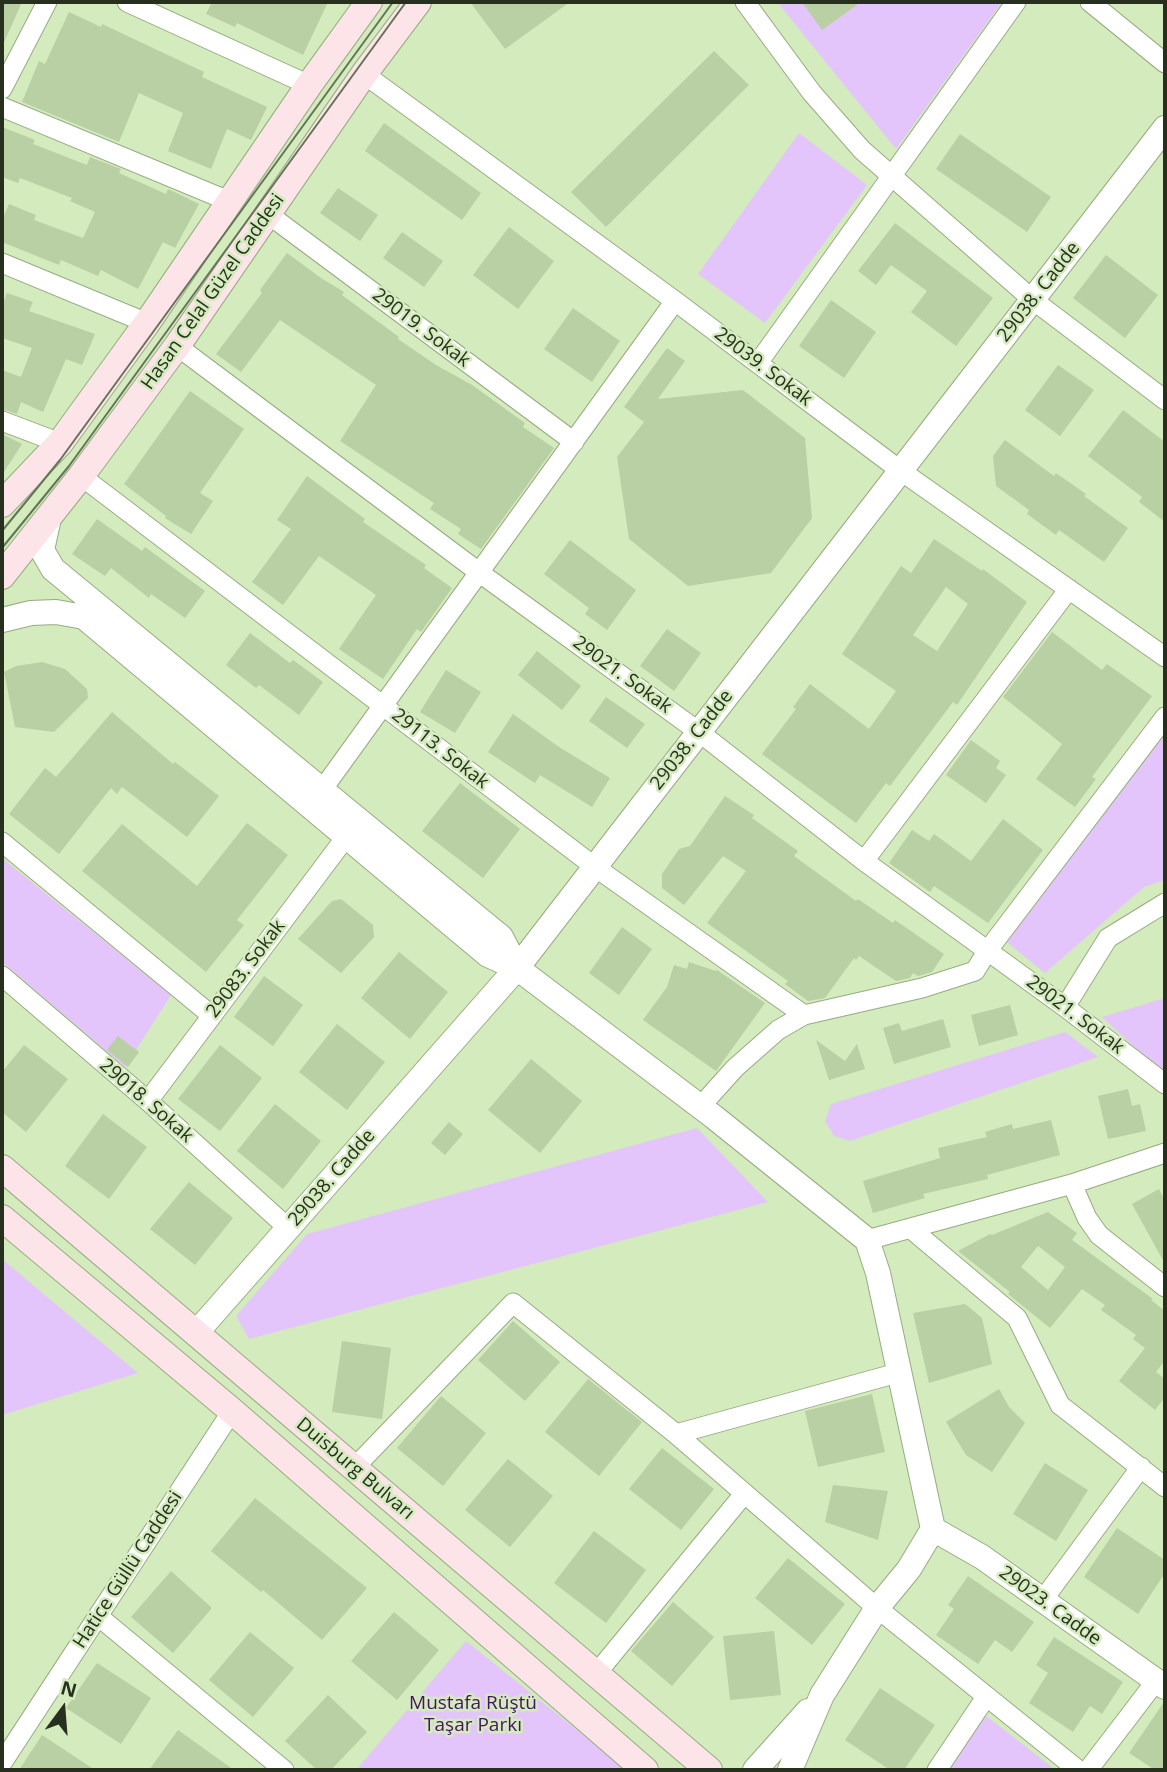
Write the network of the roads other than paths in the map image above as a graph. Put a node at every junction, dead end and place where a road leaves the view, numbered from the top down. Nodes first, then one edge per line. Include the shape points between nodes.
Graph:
1 (47, 2) edge
2 (127, 2) edge
3 (369, 2) edge
4 (418, 2) edge
5 (746, 2) edge
6 (1016, 2) edge
7 (1090, 2) edge
8 (1165, 63) edge
9 (364, 74) junction
10 (309, 85) junction
11 (2, 89) edge
12 (2, 107) edge
13 (1165, 128) edge
14 (893, 177) junction
15 (231, 202) junction
16 (268, 214) junction
17 (2, 263) edge
18 (1033, 300) junction
19 (675, 301) junction
20 (146, 323) junction
21 (177, 346) junction
22 (758, 363) junction
23 (1165, 400) edge
24 (2, 421) edge
25 (574, 442) junction
26 (60, 443) junction
27 (901, 471) junction
28 (82, 476) junction
29 (2, 504) edge
30 (49, 518) junction
31 (480, 573) junction
32 (2, 576) edge
33 (1069, 589) junction
34 (2, 620) edge
35 (1165, 657) edge
36 (384, 706) junction
37 (1165, 717) edge
38 (699, 732) junction
39 (323, 790) junction
40 (346, 837) junction
41 (2, 842) edge
42 (864, 860) junction
43 (595, 867) junction
44 (1165, 903) edge
45 (989, 950) junction
46 (517, 968) junction
47 (2, 976) edge
48 (1065, 1007) junction
49 (211, 1015) junction
50 (804, 1015) junction
51 (1165, 1084) edge
52 (148, 1101) junction
53 (701, 1107) junction
54 (1165, 1153) edge
55 (2, 1168) edge
56 (1072, 1184) junction
57 (2, 1218) edge
58 (288, 1228) junction
59 (910, 1228) junction
60 (867, 1240) junction
61 (1165, 1287) edge
62 (196, 1333) junction
63 (901, 1372) junction
64 (232, 1411) junction
65 (676, 1434) junction
66 (1141, 1467) junction
67 (354, 1468) junction
68 (1165, 1487) edge
69 (744, 1494) junction
70 (933, 1529) junction
71 (1042, 1601) junction
72 (877, 1608) junction
73 (98, 1616) junction
74 (596, 1674) junction
75 (1161, 1684) edge
76 (822, 1695) junction
77 (986, 1697) junction
78 (265, 1754) junction
79 (2, 1763) edge
80 (253, 1770) edge
81 (284, 1770) edge
82 (645, 1770) edge
83 (709, 1770) edge
84 (755, 1770) edge
85 (790, 1770) edge
86 (937, 1770) edge
87 (1078, 1770) edge
88 (1088, 1770) edge

1 - 11 street
2 - 10 street
3 - 10 main road, Hasan Celal Güzel Caddesi
4 - 9 main road, Hasan Celal Güzel Caddesi
5 - 14 street via 812,93 862,150
6 - 14 street
7 - 8 street
9 - 16 main road, Hasan Celal Güzel Caddesi
9 - 19 street, 29039. Sokak
10 - 15 main road, Hasan Celal Güzel Caddesi
12 - 15 street
13 - 18 street, 29038. Cadde
14 - 18 street
14 - 22 street
15 - 20 main road, Hasan Celal Güzel Caddesi
16 - 21 main road, Hasan Celal Güzel Caddesi
16 - 25 street, 29019. Sokak
17 - 20 street
18 - 23 street
18 - 27 street, 29038. Cadde
19 - 22 street, 29039. Sokak
19 - 25 street
20 - 26 main road, Hasan Celal Güzel Caddesi
21 - 28 main road, Hasan Celal Güzel Caddesi
21 - 31 street, 29021. Sokak
22 - 27 street, 29039. Sokak
24 - 26 street
25 - 31 street
26 - 29 main road, Hasan Celal Güzel Caddesi
27 - 33 street, 29039. Sokak
27 - 38 street, 29038. Cadde
28 - 30 main road, Hasan Celal Güzel Caddesi
28 - 36 street, 29113. Sokak
30 - 32 main road, Hasan Celal Güzel Caddesi
30 - 39 street via 42,550 53,569
31 - 36 street
31 - 38 street, 29021. Sokak
33 - 35 street, 29039. Sokak
33 - 42 street
34 - 40 street via 56,612 84,617
36 - 39 street
36 - 43 street, 29113. Sokak
37 - 45 street
38 - 42 street, 29021. Sokak
38 - 43 street, 29038. Cadde
39 - 46 street via 501,937
40 - 46 street via 488,956
40 - 49 street, 29083. Sokak
41 - 49 street
42 - 45 street, 29021. Sokak
43 - 46 street, 29038. Cadde
43 - 50 street, 29113. Sokak
44 - 48 street via 1108,938
45 - 48 street, 29021. Sokak
45 - 50 street via 975,971
46 - 53 street
46 - 58 street, 29038. Cadde
47 - 52 street, 29018. Sokak
48 - 51 street, 29021. Sokak
49 - 52 street, 29083. Sokak
50 - 53 street via 778,1030 744,1060
52 - 58 street, 29018. Sokak
53 - 60 street
54 - 56 street
55 - 62 main road, Duisburg Bulvarı
56 - 59 street
56 - 61 street via 1099,1235
57 - 64 main road, Duisburg Bulvarı
58 - 62 street, 29038. Cadde
59 - 60 street
59 - 66 street via 1017,1318 1059,1405
60 - 63 street
62 - 67 main road, Duisburg Bulvarı
63 - 65 street
63 - 70 street
64 - 73 street, Hatice Güllü Caddesi
64 - 82 main road, Duisburg Bulvarı
65 - 67 street via 513,1303
65 - 69 street
66 - 68 street
66 - 71 street
67 - 74 main road, Duisburg Bulvarı
69 - 72 street
69 - 74 street
70 - 71 street, 29023. Cadde via 982,1557
70 - 72 street via 909,1569
71 - 75 street, 29023. Cadde
72 - 76 street
72 - 77 street
73 - 78 street
73 - 79 street, Hatice Güllü Caddesi
74 - 83 main road, Duisburg Bulvarı
75 - 88 street
76 - 84 street
76 - 85 street
77 - 86 street
77 - 87 street
78 - 80 street
78 - 81 street

